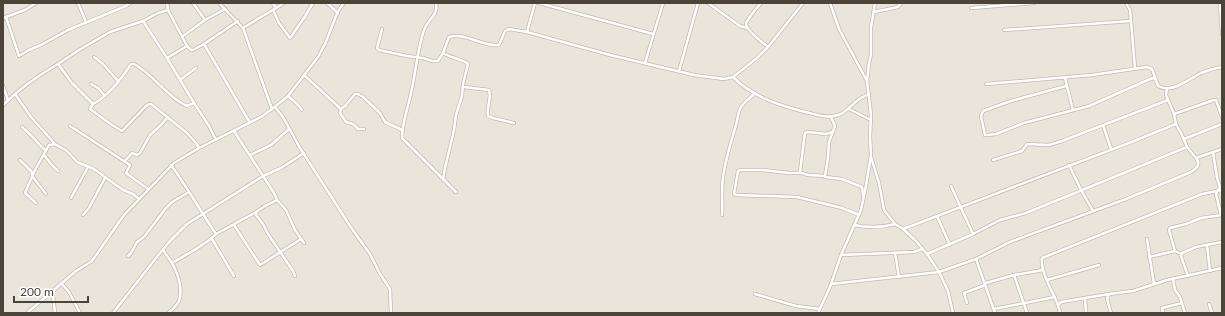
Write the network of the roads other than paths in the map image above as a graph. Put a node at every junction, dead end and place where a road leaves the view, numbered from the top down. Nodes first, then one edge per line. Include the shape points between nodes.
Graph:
1 (36, 3) edge
2 (78, 3) edge
3 (130, 3) edge
4 (167, 3) edge
5 (193, 3) edge
6 (219, 3) edge
7 (274, 3) edge
8 (284, 3) edge
9 (313, 3) edge
10 (327, 3) edge
11 (344, 3) edge
12 (436, 3) edge
13 (535, 3) edge
14 (539, 3) edge
15 (663, 3) edge
16 (698, 3) edge
17 (708, 3) edge
18 (761, 3) edge
19 (803, 3) edge
20 (830, 3) edge
21 (875, 3) edge
22 (901, 3) edge
23 (1034, 3) edge
24 (1126, 3) edge
25 (1220, 3) edge
26 (276, 8) junction
27 (970, 8) dead end
28 (225, 9) junction
29 (168, 10) junction
30 (273, 10) junction
31 (874, 12) junction
32 (338, 13) junction
33 (4, 17) edge
34 (205, 20) junction
35 (143, 21) junction
36 (238, 21) junction
37 (1131, 21) junction
38 (86, 22) junction
39 (243, 28) junction
40 (382, 29) dead end
41 (748, 29) junction
42 (1004, 30) dead end
43 (527, 32) junction
44 (653, 34) junction
45 (1222, 34) edge
46 (183, 36) junction
47 (204, 44) junction
48 (188, 46) junction
49 (768, 47) junction
50 (443, 54) junction
51 (94, 57) dead end
52 (418, 57) junction
53 (167, 58) junction
54 (645, 63) junction
55 (58, 64) junction
56 (1222, 67) edge
57 (196, 68) dead end
58 (1134, 68) junction
59 (679, 71) junction
60 (304, 75) junction
61 (733, 77) junction
62 (1065, 78) junction
63 (180, 80) junction
64 (1156, 80) junction
65 (118, 81) junction
66 (867, 81) junction
67 (91, 84) dead end
68 (986, 84) dead end
69 (3, 86) edge
70 (1066, 86) junction
71 (464, 87) junction
72 (1167, 88) junction
73 (15, 94) junction
74 (754, 94) junction
75 (869, 94) junction
76 (105, 96) junction
77 (288, 96) junction
78 (8, 100) junction
79 (1168, 100) junction
80 (194, 103) junction
81 (93, 104) junction
82 (3, 105) edge
83 (274, 108) junction
84 (341, 109) junction
85 (849, 109) junction
86 (302, 110) dead end
87 (1073, 110) junction
88 (1174, 114) junction
89 (168, 117) junction
90 (831, 117) junction
91 (1222, 117) edge
92 (871, 120) junction
93 (250, 123) junction
94 (514, 123) dead end
95 (1176, 124) junction
96 (1222, 124) edge
97 (1103, 125) junction
98 (70, 126) dead end
99 (22, 127) dead end
100 (289, 129) junction
101 (364, 130) dead end
102 (402, 130) junction
103 (234, 131) junction
104 (832, 132) junction
105 (1184, 139) junction
106 (216, 140) junction
107 (55, 144) junction
108 (1187, 147) junction
109 (199, 148) junction
110 (1222, 148) edge
111 (1111, 149) junction
112 (1213, 152) junction
113 (45, 153) junction
114 (304, 153) junction
115 (250, 155) junction
116 (871, 156) junction
117 (1196, 158) junction
118 (20, 160) dead end
119 (993, 160) dead end
120 (125, 161) junction
121 (171, 165) junction
122 (1069, 165) junction
123 (88, 167) junction
124 (58, 171) dead end
125 (800, 172) junction
126 (32, 176) junction
127 (263, 176) junction
128 (825, 176) junction
129 (106, 178) junction
130 (443, 180) junction
131 (950, 186) dead end
132 (148, 189) junction
133 (1081, 190) junction
134 (1220, 190) edge
135 (189, 192) junction
136 (456, 192) dead end
137 (46, 194) dead end
138 (864, 197) junction
139 (71, 198) dead end
140 (138, 199) junction
141 (277, 200) junction
142 (36, 204) dead end
143 (960, 206) junction
144 (1093, 211) junction
145 (256, 212) junction
146 (203, 214) junction
147 (83, 215) dead end
148 (722, 215) dead end
149 (859, 215) junction
150 (1222, 215) edge
151 (937, 216) junction
152 (895, 224) junction
153 (234, 225) junction
154 (854, 225) junction
155 (903, 228) junction
156 (216, 234) junction
157 (973, 234) junction
158 (212, 239) junction
159 (302, 239) junction
160 (1147, 239) dead end
161 (1222, 242) edge
162 (304, 243) dead end
163 (950, 244) junction
164 (1207, 245) junction
165 (922, 249) junction
166 (163, 250) junction
167 (1175, 251) junction
168 (280, 252) junction
169 (895, 253) junction
170 (928, 254) junction
171 (1181, 254) junction
172 (128, 256) dead end
173 (841, 256) junction
174 (1149, 257) junction
175 (976, 259) junction
176 (172, 263) junction
177 (1099, 265) dead end
178 (1222, 268) edge
179 (1043, 270) junction
180 (1210, 271) junction
181 (939, 272) junction
182 (1014, 275) junction
183 (234, 276) dead end
184 (295, 276) dead end
185 (1188, 276) junction
186 (899, 277) junction
187 (1172, 279) junction
188 (1047, 280) junction
189 (985, 283) junction
190 (62, 284) junction
191 (831, 284) junction
192 (1154, 284) junction
193 (50, 294) junction
194 (755, 294) dead end
195 (1109, 294) junction
196 (1055, 297) junction
197 (1085, 299) junction
198 (967, 303) dead end
199 (1182, 303) junction
200 (1024, 304) junction
201 (1209, 304) dead end
202 (1058, 305) junction
203 (994, 309) junction
204 (820, 310) junction
205 (27, 313) edge
206 (55, 313) edge
207 (80, 313) edge
208 (112, 313) edge
209 (168, 313) edge
210 (391, 313) edge
211 (818, 313) edge
212 (953, 313) edge
213 (995, 313) edge
214 (1027, 313) edge
215 (1060, 313) edge
216 (1086, 313) edge
217 (1111, 313) edge
218 (1163, 313) edge
219 (1185, 313) edge
220 (1212, 313) edge

1 - 33 street via 25,10
2 - 38 street
3 - 38 street
4 - 29 street
5 - 34 street
6 - 28 street
7 - 26 street
8 - 26 street
9 - 30 street via 290,38 279,24
10 - 32 street
11 - 32 street
12 - 52 street via 435,14 424,31
13 - 43 street
14 - 44 street
15 - 44 street
16 - 59 street
17 - 41 street
18 - 41 street via 746,24
19 - 49 street
20 - 66 street via 838,29
21 - 31 street
22 - 31 street via 898,7
23 - 27 street
24 - 37 street
25 - 45 street
26 - 30 street
28 - 34 street
28 - 36 street
29 - 35 street
29 - 46 street
30 - 39 street
31 - 66 street
32 - 60 street via 322,51
33 - 38 street via 19,56
34 - 46 street
35 - 53 street
35 - 55 street via 106,35
36 - 39 street
36 - 47 street
37 - 42 street
37 - 58 street
39 - 83 street via 263,86
40 - 52 street via 378,49
41 - 49 street
43 - 50 street via 506,30 499,45 451,36 447,39
43 - 54 street
44 - 54 street
46 - 48 street
47 - 48 street via 193,50
47 - 93 street
48 - 53 street
49 - 61 street
50 - 52 street via 435,62
50 - 71 street via 468,62
51 - 65 street
52 - 102 street
53 - 63 street
54 - 59 street
55 - 73 street
55 - 81 street
56 - 72 street via 1202,73 1178,86
57 - 63 street
58 - 62 street
58 - 64 street via 1152,69
59 - 61 street via 719,79
60 - 77 street
60 - 84 street
61 - 74 street
62 - 68 street
62 - 70 street
63 - 80 street
64 - 72 street via 1160,87
64 - 87 street via 1150,79 1100,102
65 - 76 street
65 - 80 street via 131,64 134,64 147,72 182,104 187,106
66 - 75 street
67 - 76 street
69 - 78 street
70 - 87 street
70 - 87 street via 983,111 981,116 985,135
71 - 94 street via 489,90 488,116
71 - 130 street
72 - 79 street
73 - 78 street
73 - 107 street
74 - 90 street via 784,106
74 - 148 street via 742,105 738,113 723,177
75 - 85 street
75 - 92 street
76 - 81 street
77 - 83 street
77 - 86 street
78 - 82 street
79 - 88 street
79 - 97 street
80 - 106 street
81 - 89 street via 90,110 122,131 149,104
83 - 93 street
83 - 100 street via 283,117
84 - 101 street via 340,113 346,122
84 - 102 street via 358,94 380,113 385,122
85 - 90 street
85 - 92 street
88 - 91 street via 1214,100 1218,102
88 - 95 street
89 - 109 street via 190,136
89 - 120 street via 150,135 140,153 132,153
90 - 104 street via 835,124
92 - 116 street
93 - 103 street
95 - 105 street
95 - 111 street
96 - 105 street
97 - 111 street
97 - 119 street via 1051,145 1027,144 1022,152
98 - 120 street
99 - 113 street via 31,134
100 - 114 street
100 - 115 street via 271,145
102 - 130 street via 402,138
103 - 106 street
103 - 115 street
104 - 125 street via 805,133
104 - 128 street
105 - 108 street
106 - 109 street
107 - 113 street via 49,145
107 - 123 street via 67,151 77,162
108 - 117 street
108 - 133 street
109 - 121 street
110 - 112 street
111 - 122 street
112 - 117 street
112 - 134 street
113 - 124 street
113 - 126 street
114 - 127 street
114 - 210 street via 390,289
115 - 127 street
116 - 138 street
116 - 152 street via 884,210
117 - 144 street via 1198,166 1191,172
118 - 126 street via 32,172
120 - 132 street via 130,165 126,173
121 - 132 street
121 - 135 street
122 - 133 street
122 - 143 street
123 - 129 street
123 - 139 street
125 - 128 street
125 - 149 street via 741,170 738,171 734,194 797,197
126 - 137 street
126 - 142 street via 25,193
127 - 141 street
127 - 146 street
128 - 138 street via 862,187
129 - 140 street
129 - 147 street
130 - 136 street
131 - 143 street
132 - 140 street
133 - 144 street
133 - 157 street via 1000,220
134 - 150 street via 1216,194
134 - 179 street via 1202,194 1042,258
135 - 146 street
135 - 172 street via 166,208
138 - 149 street
140 - 190 street via 92,261
141 - 145 street
141 - 159 street via 286,210
143 - 151 street
143 - 157 street
144 - 175 street via 1010,242
145 - 153 street
145 - 168 street
146 - 156 street
146 - 166 street via 187,224
149 - 154 street
150 - 167 street via 1201,218 1170,228
151 - 155 street
151 - 163 street
152 - 154 street via 867,227
152 - 155 street
153 - 156 street
153 - 168 street via 260,264
154 - 173 street
155 - 165 street
156 - 158 street
157 - 163 street
158 - 176 street
158 - 183 street
159 - 162 street
159 - 168 street
160 - 174 street
161 - 164 street
163 - 170 street
164 - 171 street
164 - 180 street
165 - 169 street
165 - 170 street
166 - 176 street
166 - 208 street
167 - 171 street
167 - 174 street
168 - 184 street
169 - 173 street
169 - 186 street
170 - 181 street
171 - 185 street
173 - 191 street
174 - 192 street
175 - 181 street
175 - 189 street
176 - 209 street via 178,272 179,302
177 - 188 street
178 - 180 street
179 - 182 street
179 - 188 street
180 - 185 street
181 - 186 street
181 - 212 street via 948,291
182 - 189 street
182 - 200 street
185 - 187 street
186 - 191 street
187 - 192 street
187 - 199 street
188 - 196 street
189 - 198 street via 964,293
189 - 203 street
190 - 193 street
190 - 207 street
191 - 204 street
192 - 195 street via 1133,291
193 - 205 street
193 - 206 street via 53,296
194 - 204 street
195 - 197 street
195 - 217 street via 1107,299
196 - 200 street
196 - 202 street
197 - 202 street via 1060,302
197 - 216 street
199 - 218 street via 1162,308
199 - 219 street
200 - 203 street
200 - 214 street
201 - 220 street
202 - 215 street
203 - 213 street
204 - 211 street

